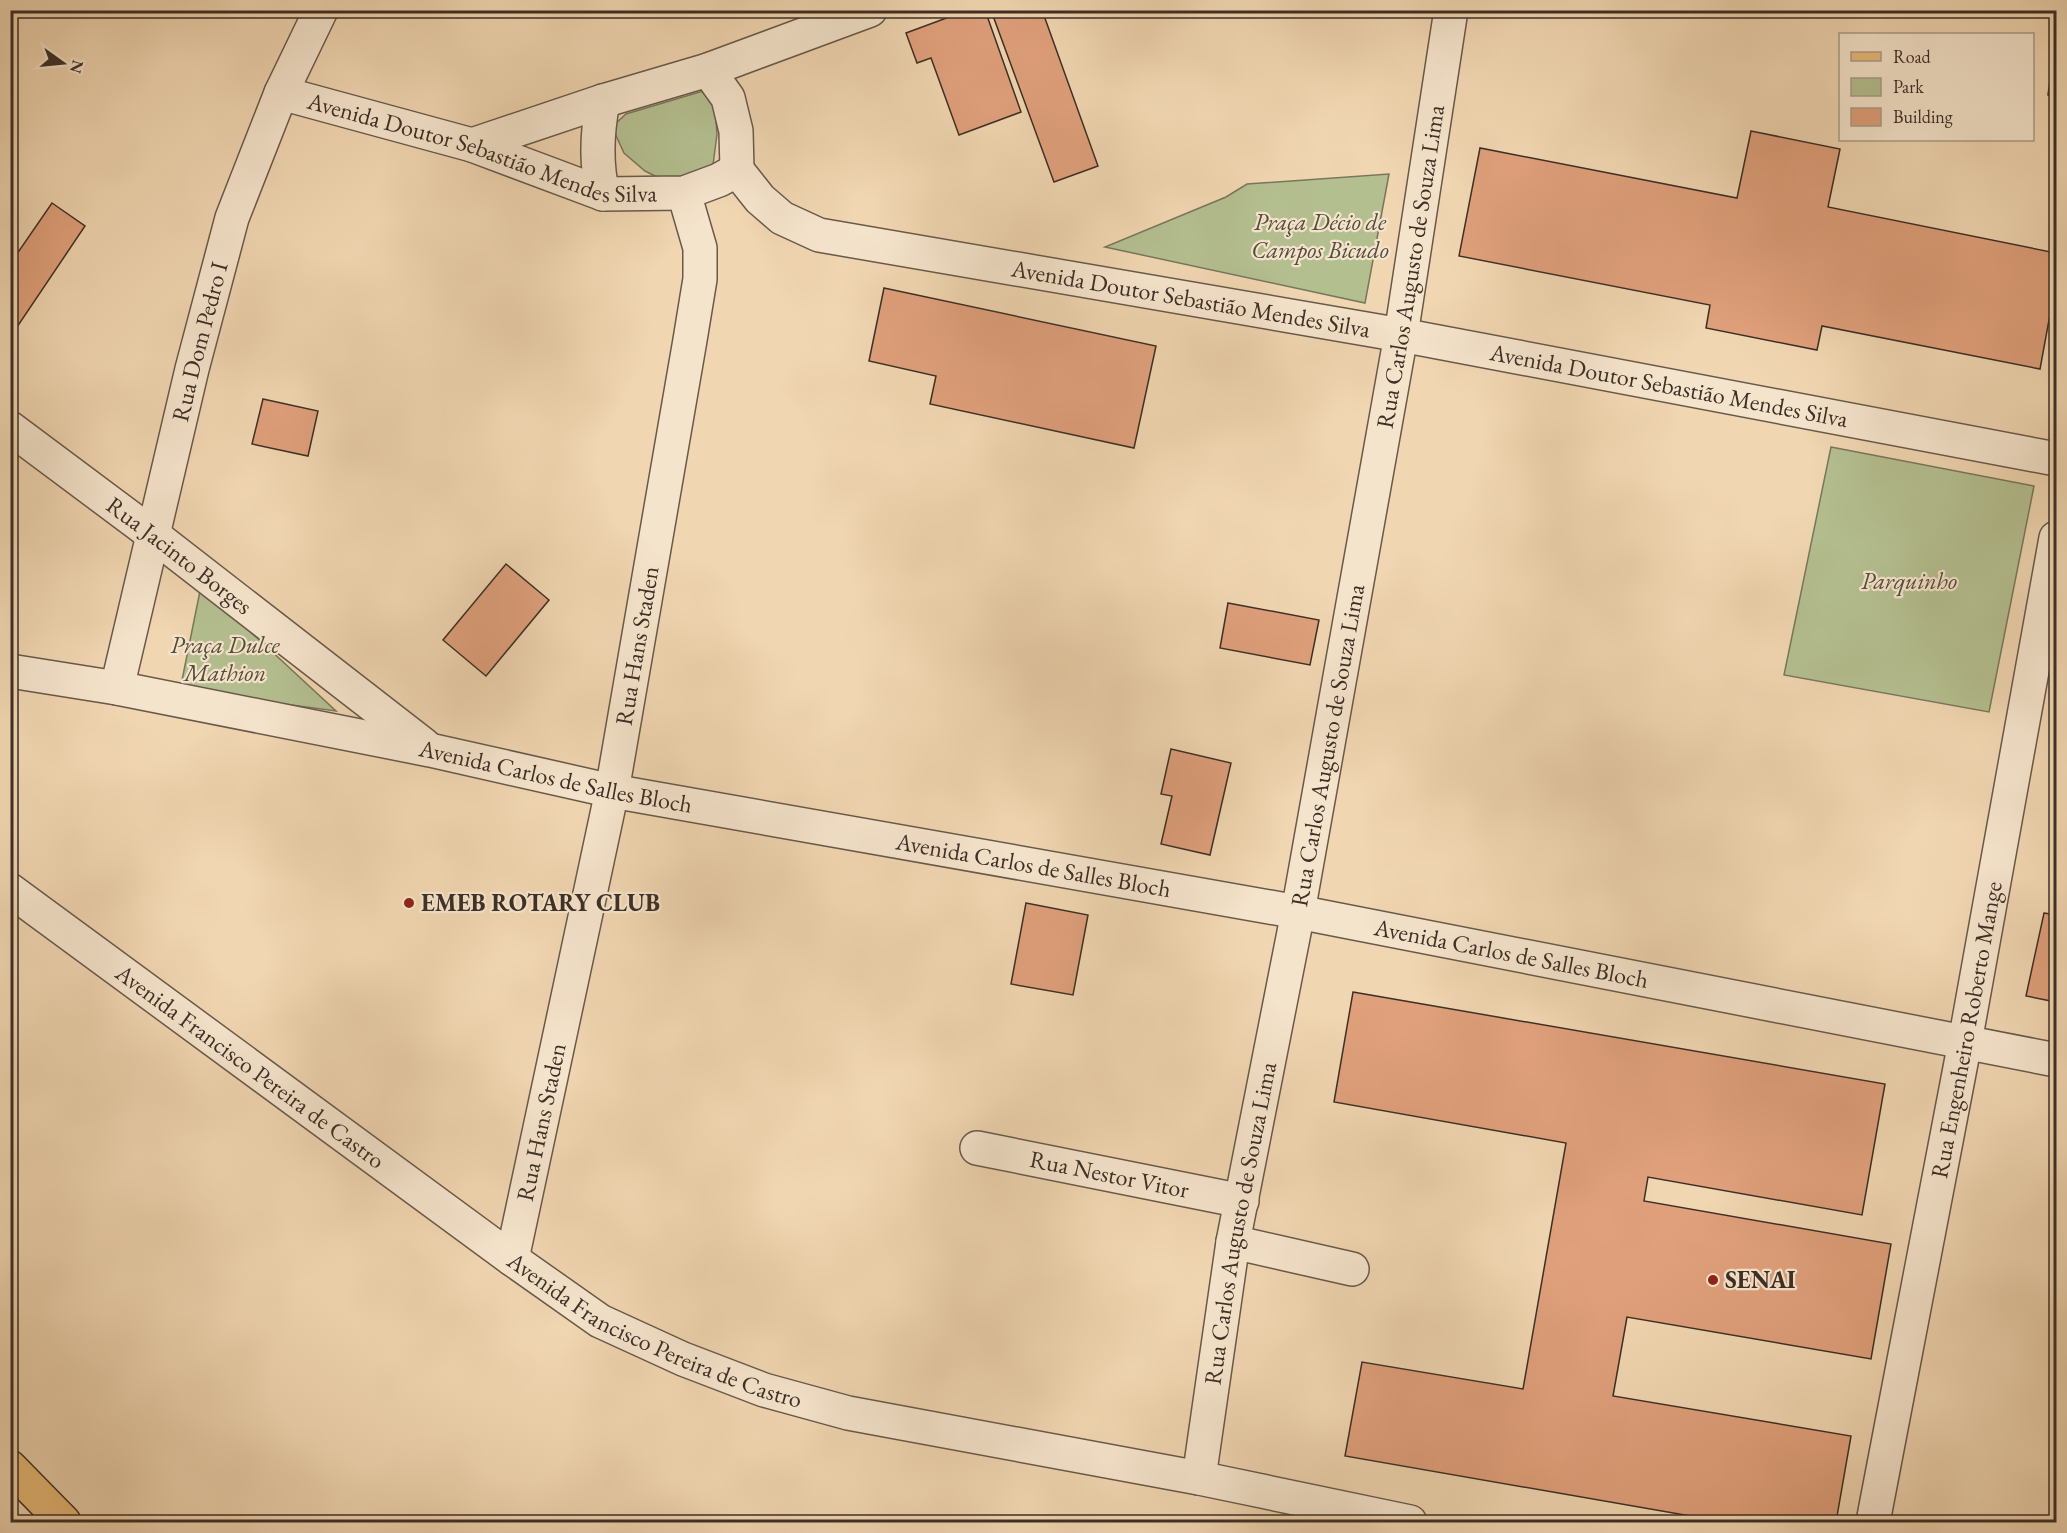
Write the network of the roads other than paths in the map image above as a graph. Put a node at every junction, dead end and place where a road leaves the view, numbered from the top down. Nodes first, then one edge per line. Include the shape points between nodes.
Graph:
1 (321, 10) edge
2 (870, 10) edge
3 (1451, 10) edge
4 (708, 70) junction
5 (281, 93) junction
6 (603, 101) junction
7 (472, 145) junction
8 (737, 170) junction
9 (684, 193) junction
10 (603, 194) junction
11 (1401, 335) junction
12 (10, 428) edge
13 (2056, 459) edge
14 (152, 534) junction
15 (2056, 538) edge
16 (10, 671) edge
17 (117, 688) junction
18 (430, 750) junction
19 (612, 791) junction
20 (10, 890) edge
21 (1298, 912) junction
22 (1965, 1042) junction
23 (2056, 1060) edge
24 (977, 1148) dead end
25 (1242, 1201) junction
26 (1233, 1242) junction
27 (512, 1259) junction
28 (1352, 1269) dead end
29 (10, 1467) edge
30 (1198, 1478) junction
31 (64, 1522) edge
32 (1410, 1522) edge
33 (1874, 1522) edge

1 - 5 street, Rua Dom Pedro I
2 - 4 street
3 - 11 street, Rua Carlos Augusto de Souza Lima
4 - 6 street
4 - 8 street via 728,98 736,131
5 - 7 street, Avenida Doutor Sebastião Mendes Silva
5 - 14 street, Rua Dom Pedro I via 232,218
6 - 7 street
6 - 10 street via 597,152
7 - 10 street, Avenida Doutor Sebastião Mendes Silva
8 - 9 street
8 - 11 street, Avenida Doutor Sebastião Mendes Silva via 760,199 782,218 819,235
9 - 10 street, Avenida Doutor Sebastião Mendes Silva
9 - 19 street, Rua Hans Staden via 700,248 700,279
11 - 13 street, Avenida Doutor Sebastião Mendes Silva
11 - 21 street, Rua Carlos Augusto de Souza Lima
12 - 14 street, Rua Jacinto Borges
14 - 17 street, Rua Dom Pedro I
14 - 18 street, Rua Jacinto Borges
15 - 22 street, Rua Engenheiro Roberto Mange
16 - 17 street, Avenida Carlos de Salles Bloch
17 - 18 street, Avenida Carlos de Salles Bloch
18 - 19 street, Avenida Carlos de Salles Bloch
19 - 21 street, Avenida Carlos de Salles Bloch
19 - 27 street, Rua Hans Staden
20 - 27 street, Avenida Francisco Pereira de Castro
21 - 22 street, Avenida Carlos de Salles Bloch
21 - 25 street, Rua Carlos Augusto de Souza Lima
22 - 23 street, Avenida Carlos de Salles Bloch
22 - 33 street, Rua Engenheiro Roberto Mange
24 - 25 street, Rua Nestor Vitor
25 - 26 street, Rua Carlos Augusto de Souza Lima
26 - 28 street
26 - 30 street, Rua Carlos Augusto de Souza Lima
27 - 30 street, Avenida Francisco Pereira de Castro via 600,1321 764,1390 848,1413
29 - 31 main road
30 - 32 street, Avenida Francisco Pereira de Castro

